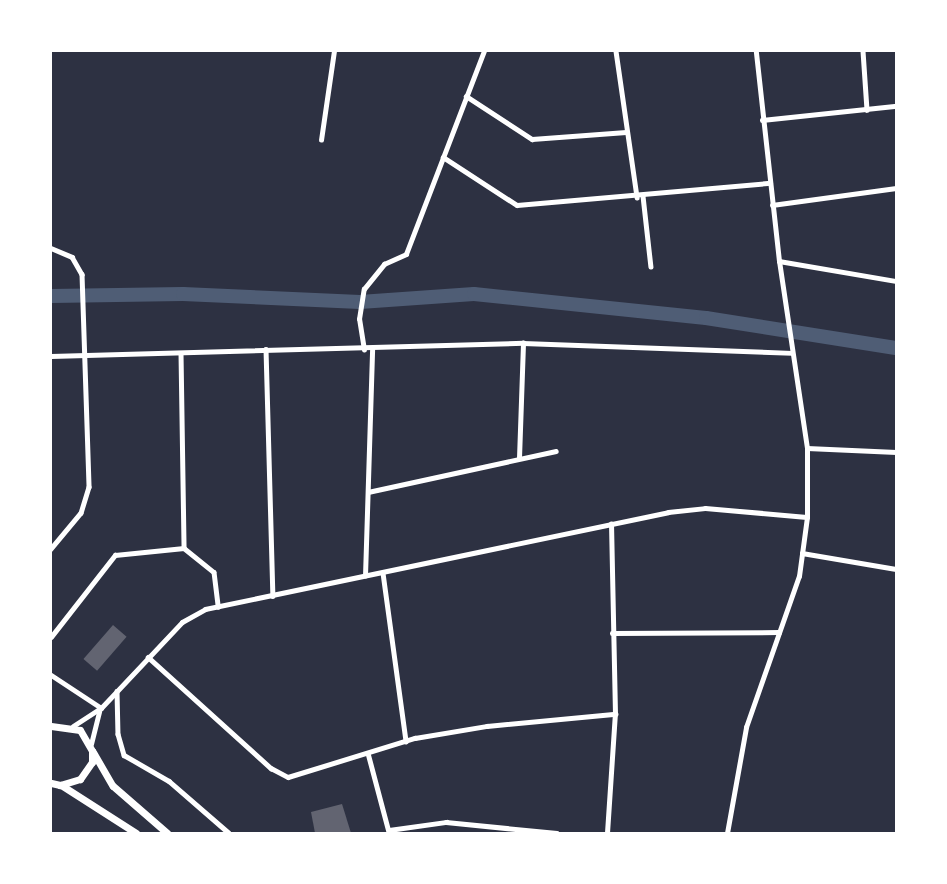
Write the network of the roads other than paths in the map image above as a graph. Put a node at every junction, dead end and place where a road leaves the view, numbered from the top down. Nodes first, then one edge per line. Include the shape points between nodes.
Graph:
1 (334, 51) edge
2 (484, 51) edge
3 (616, 51) edge
4 (756, 51) edge
5 (863, 51) edge
6 (466, 96) junction
7 (896, 106) edge
8 (867, 110) junction
9 (762, 120) junction
10 (626, 132) junction
11 (321, 141) dead end
12 (443, 157) junction
13 (770, 183) junction
14 (896, 188) edge
15 (640, 197) junction
16 (772, 205) junction
17 (51, 248) edge
18 (779, 261) junction
19 (651, 267) dead end
20 (896, 281) edge
21 (523, 343) junction
22 (266, 349) junction
23 (364, 350) junction
24 (372, 350) junction
25 (181, 353) junction
26 (792, 353) junction
27 (87, 354) junction
28 (51, 356) edge
29 (807, 448) junction
30 (556, 451) dead end
31 (896, 452) edge
32 (519, 458) junction
33 (368, 492) junction
34 (807, 517) junction
35 (611, 524) junction
36 (184, 548) junction
37 (51, 550) edge
38 (802, 553) junction
39 (896, 569) edge
40 (383, 573) junction
41 (365, 577) junction
42 (273, 596) junction
43 (218, 607) junction
44 (779, 632) junction
45 (612, 633) junction
46 (51, 637) edge
47 (148, 657) junction
48 (51, 675) edge
49 (117, 691) junction
50 (101, 708) junction
51 (615, 714) junction
52 (53, 724) edge
53 (73, 726) junction
54 (406, 741) junction
55 (92, 748) junction
56 (368, 753) junction
57 (51, 783) edge
58 (60, 785) junction
59 (389, 832) edge
60 (136, 833) edge
61 (167, 833) edge
62 (229, 833) edge
63 (556, 833) edge
64 (607, 833) edge
65 (727, 833) edge

1 - 11 street
2 - 6 street
3 - 10 street
4 - 9 street
5 - 8 street
6 - 10 street via 532,139
6 - 12 street
7 - 8 street
8 - 9 street
9 - 13 street
10 - 15 street
12 - 15 street via 517,205
12 - 23 street via 406,254 384,264 365,289 359,319
13 - 15 street
13 - 16 street
14 - 16 street
15 - 19 street
16 - 18 street
17 - 27 street via 72,257 82,274
18 - 20 street
18 - 26 street
21 - 24 street
21 - 26 street
21 - 32 street
22 - 23 street
22 - 25 street
22 - 42 street
23 - 24 street
24 - 33 street
25 - 27 street
25 - 36 street
26 - 29 street
27 - 28 street
27 - 37 street via 88,499
29 - 31 street
29 - 34 street
30 - 32 street
32 - 33 street
33 - 41 street
34 - 35 street via 705,508
34 - 38 street
35 - 40 street
35 - 45 street
36 - 43 street via 214,572
36 - 46 street via 115,555
38 - 39 street
38 - 44 street
40 - 41 street
40 - 54 street
41 - 42 street
42 - 43 street
43 - 47 street via 192,614
44 - 45 street
44 - 65 street via 746,727
45 - 51 street
47 - 49 street
47 - 56 street via 282,776
48 - 50 street
49 - 50 street
49 - 62 street via 118,734 124,755 169,781
50 - 53 street
50 - 55 street
51 - 54 street via 487,726
51 - 64 street
52 - 53 main road
53 - 55 main road
54 - 56 street
55 - 58 main road via 92,762 80,779
55 - 61 main road via 113,786
56 - 59 street
57 - 58 main road
58 - 60 main road
59 - 63 street via 446,822

